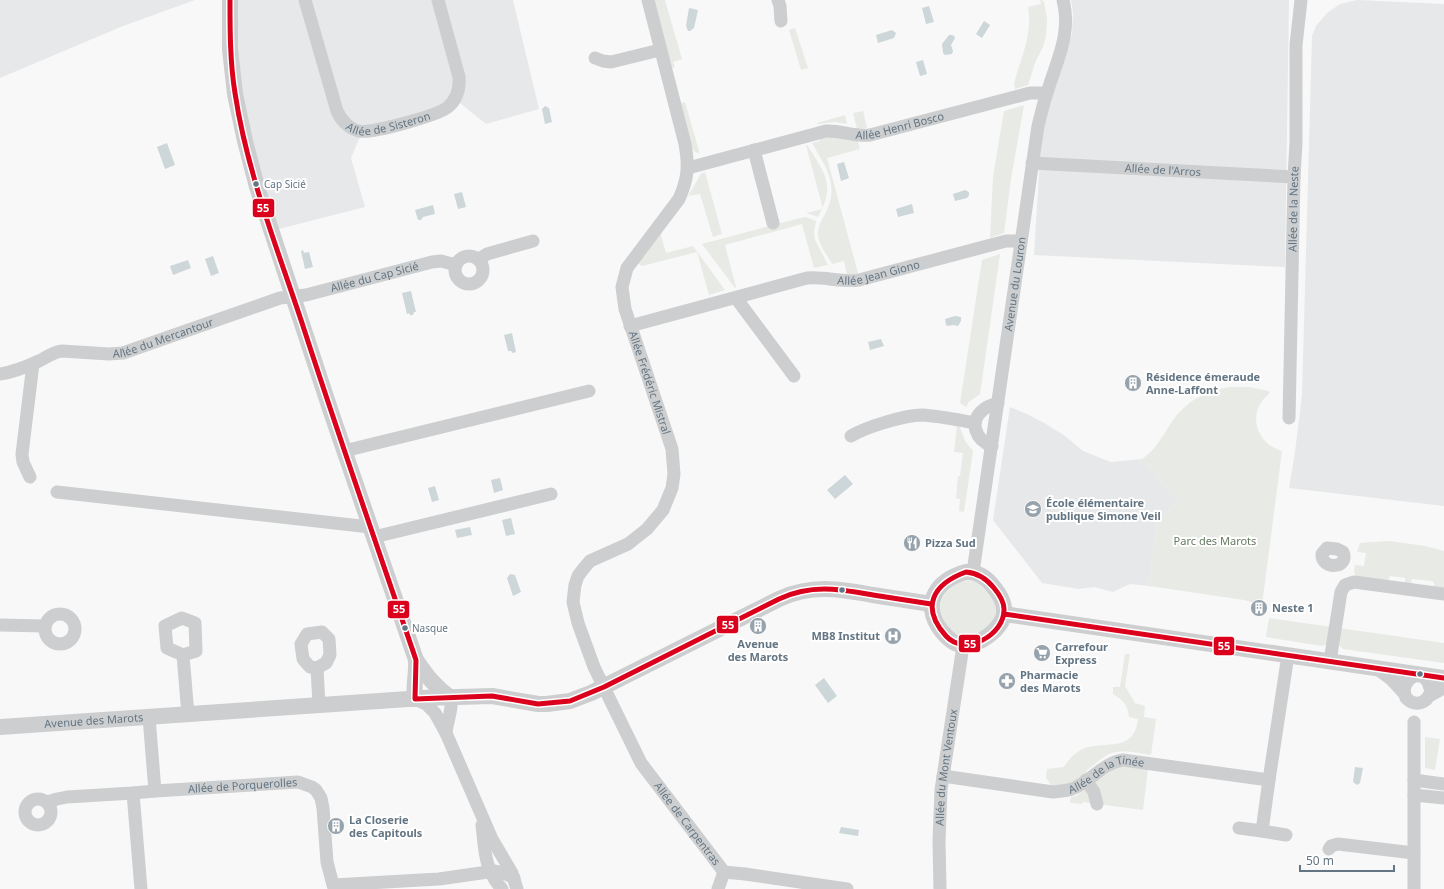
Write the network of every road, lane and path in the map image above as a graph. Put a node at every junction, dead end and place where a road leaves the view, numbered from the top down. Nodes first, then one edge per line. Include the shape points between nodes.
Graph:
1 (231, 0) edge
2 (305, 0) edge
3 (438, 0) edge
4 (648, 0) edge
5 (778, 0) edge
6 (1063, 0) edge
7 (1302, 0) edge
8 (781, 21) dead end
9 (660, 50) junction
10 (595, 58) dead end
11 (1047, 93) junction
12 (754, 150) junction
13 (1032, 163) junction
14 (688, 168) junction
15 (1294, 177) junction
16 (773, 223) dead end
17 (534, 241) dead end
18 (1021, 241) junction
19 (479, 259) junction
20 (456, 265) junction
21 (293, 297) junction
22 (736, 298) junction
23 (630, 326) junction
24 (33, 364) junction
25 (0, 374) edge
26 (794, 376) dead end
27 (589, 391) dead end
28 (998, 403) junction
29 (1289, 418) dead end
30 (975, 423) junction
31 (851, 436) dead end
32 (992, 446) junction
33 (344, 451) junction
34 (30, 477) dead end
35 (57, 492) dead end
36 (551, 494) dead end
37 (372, 532) junction
38 (1340, 565) dead end
39 (973, 572) junction
40 (1348, 583) junction
41 (1444, 594) edge
42 (931, 604) junction
43 (1004, 614) junction
44 (0, 625) edge
45 (45, 626) dead end
46 (963, 646) junction
47 (183, 655) dead end
48 (1288, 655) junction
49 (416, 660) junction
50 (1330, 661) junction
51 (1374, 667) junction
52 (317, 668) dead end
53 (1420, 674) junction
54 (427, 676) junction
55 (1444, 678) edge
56 (604, 687) junction
57 (1444, 688) edge
58 (1405, 696) junction
59 (419, 698) junction
60 (451, 698) junction
61 (1426, 699) junction
62 (319, 706) junction
63 (188, 715) junction
64 (149, 717) junction
65 (1414, 722) junction
66 (0, 727) edge
67 (446, 733) junction
68 (943, 776) junction
69 (1086, 780) junction
70 (1269, 780) junction
71 (1414, 780) junction
72 (1444, 784) edge
73 (155, 791) junction
74 (133, 794) junction
75 (1414, 795) junction
76 (1444, 798) edge
77 (48, 802) dead end
78 (1097, 804) dead end
79 (480, 811) junction
80 (1239, 828) dead end
81 (1262, 831) junction
82 (1286, 835) dead end
83 (1328, 849) dead end
84 (497, 850) junction
85 (1414, 853) junction
86 (490, 872) junction
87 (724, 872) junction
88 (440, 884) edge
89 (516, 884) edge
90 (333, 887) edge
91 (502, 888) edge
92 (140, 889) edge
93 (718, 889) edge
94 (847, 889) edge
95 (940, 889) edge
96 (1414, 889) edge

1 - 21 street via 230,49 239,115 257,188
2 - 3 street, Allée de Sisteron via 337,111 343,121 352,128 368,132 434,114 446,109 455,98 459,88 459,77
4 - 9 street, Allée Frédéric Mistral
5 - 8 street
6 - 11 street, Avenue du Louron via 1064,41
7 - 15 street, Allée de la Neste via 1296,45
9 - 10 street via 612,62
9 - 14 street, Allée Frédéric Mistral via 685,144
11 - 12 street, Allée Henri Bosco via 1030,93 870,134 857,136 833,130
11 - 13 street, Avenue du Louron
12 - 14 street, Allée Henri Bosco
12 - 16 street
13 - 15 street, Allée de l'Arros
13 - 18 street, Avenue du Louron
14 - 23 street, Allée Frédéric Mistral via 684,188 678,199 631,261 624,275 623,302
15 - 29 street, Allée de la Neste
17 - 19 street via 487,254
18 - 22 street, Allée Jean Giono via 1006,241 859,280 849,282 807,278
18 - 28 street, Avenue du Louron
19 - 20 street via 475,256 464,256
19 - 20 street via 484,273 474,284 469,285 460,281 455,272
20 - 21 street, Allée du Cap Sicié via 432,262
21 - 24 street, Allée du Mercantour via 280,298 123,353 62,351
21 - 33 street
22 - 23 street, Allée Jean Giono
22 - 26 street
23 - 56 street, Allée Frédéric Mistral via 668,433 674,474 668,499 656,520 628,544 590,561 578,576 575,585 575,612 594,667
24 - 25 street, Allée du Mercantour
24 - 34 street via 22,454
27 - 33 street
28 - 30 street via 983,410
28 - 32 street, Avenue du Louron
30 - 31 street via 917,416 868,427
30 - 32 street via 979,437 984,443
32 - 39 street, Avenue du Louron
33 - 37 street
35 - 37 street
36 - 37 street
37 - 49 street
38 - 40 street
39 - 42 street via 959,574 947,581 937,591
39 - 43 street via 985,576 995,588 1002,601
40 - 41 street
40 - 50 street via 1341,592
42 - 46 street via 940,628 951,641
42 - 56 street, Avenue des Marots via 830,588 796,592
43 - 46 street via 995,630 974,644
43 - 48 street
44 - 45 street
46 - 68 street, Allée du Mont Ventoux
47 - 63 street
48 - 50 street
48 - 70 street
49 - 54 street
49 - 59 street via 414,692
50 - 51 street
51 - 53 street
51 - 58 street via 1391,679
52 - 62 street
53 - 55 street
53 - 58 street via 1410,678 1405,684
53 - 61 street via 1430,687
54 - 59 street via 429,693
54 - 60 street via 439,690
56 - 60 street, Avenue des Marots via 559,703 538,704 492,696
56 - 87 street, Allée de Carpentras via 641,763
57 - 61 street
58 - 61 street via 1414,703
58 - 65 street
59 - 60 street, Avenue des Marots
59 - 62 street, Avenue des Marots
59 - 67 street via 435,713
60 - 67 street
61 - 65 street
62 - 63 street, Avenue des Marots
63 - 64 street, Avenue des Marots
64 - 66 street, Avenue des Marots
64 - 73 street
65 - 71 street
67 - 79 street
68 - 69 street, Allée de la Tinée via 1053,792 1071,790
68 - 95 street, Allée du Mont Ventoux via 939,817
69 - 70 street, Allée de la Tinée via 1108,765 1123,760
69 - 78 street via 1094,792
70 - 81 street
71 - 72 street
71 - 75 street
73 - 74 street, Allée de Porquerolles
73 - 90 street, Allée de Porquerolles via 298,782 308,785 316,790 322,803 327,862
74 - 77 street, Allée de Porquerolles via 67,797
74 - 92 street
75 - 76 street
75 - 85 street
79 - 84 street
79 - 86 street via 483,846
80 - 81 street
81 - 82 street
83 - 85 street via 1338,844
84 - 86 street via 498,860
84 - 89 street via 506,861
85 - 96 street
86 - 88 street, Allée de Porquerolles
86 - 89 street, Allée de Porquerolles via 499,871
86 - 91 street
87 - 93 street
87 - 94 street, Allée de Carpentras
88 - 90 street, Allée de Porquerolles
89 - 91 street

